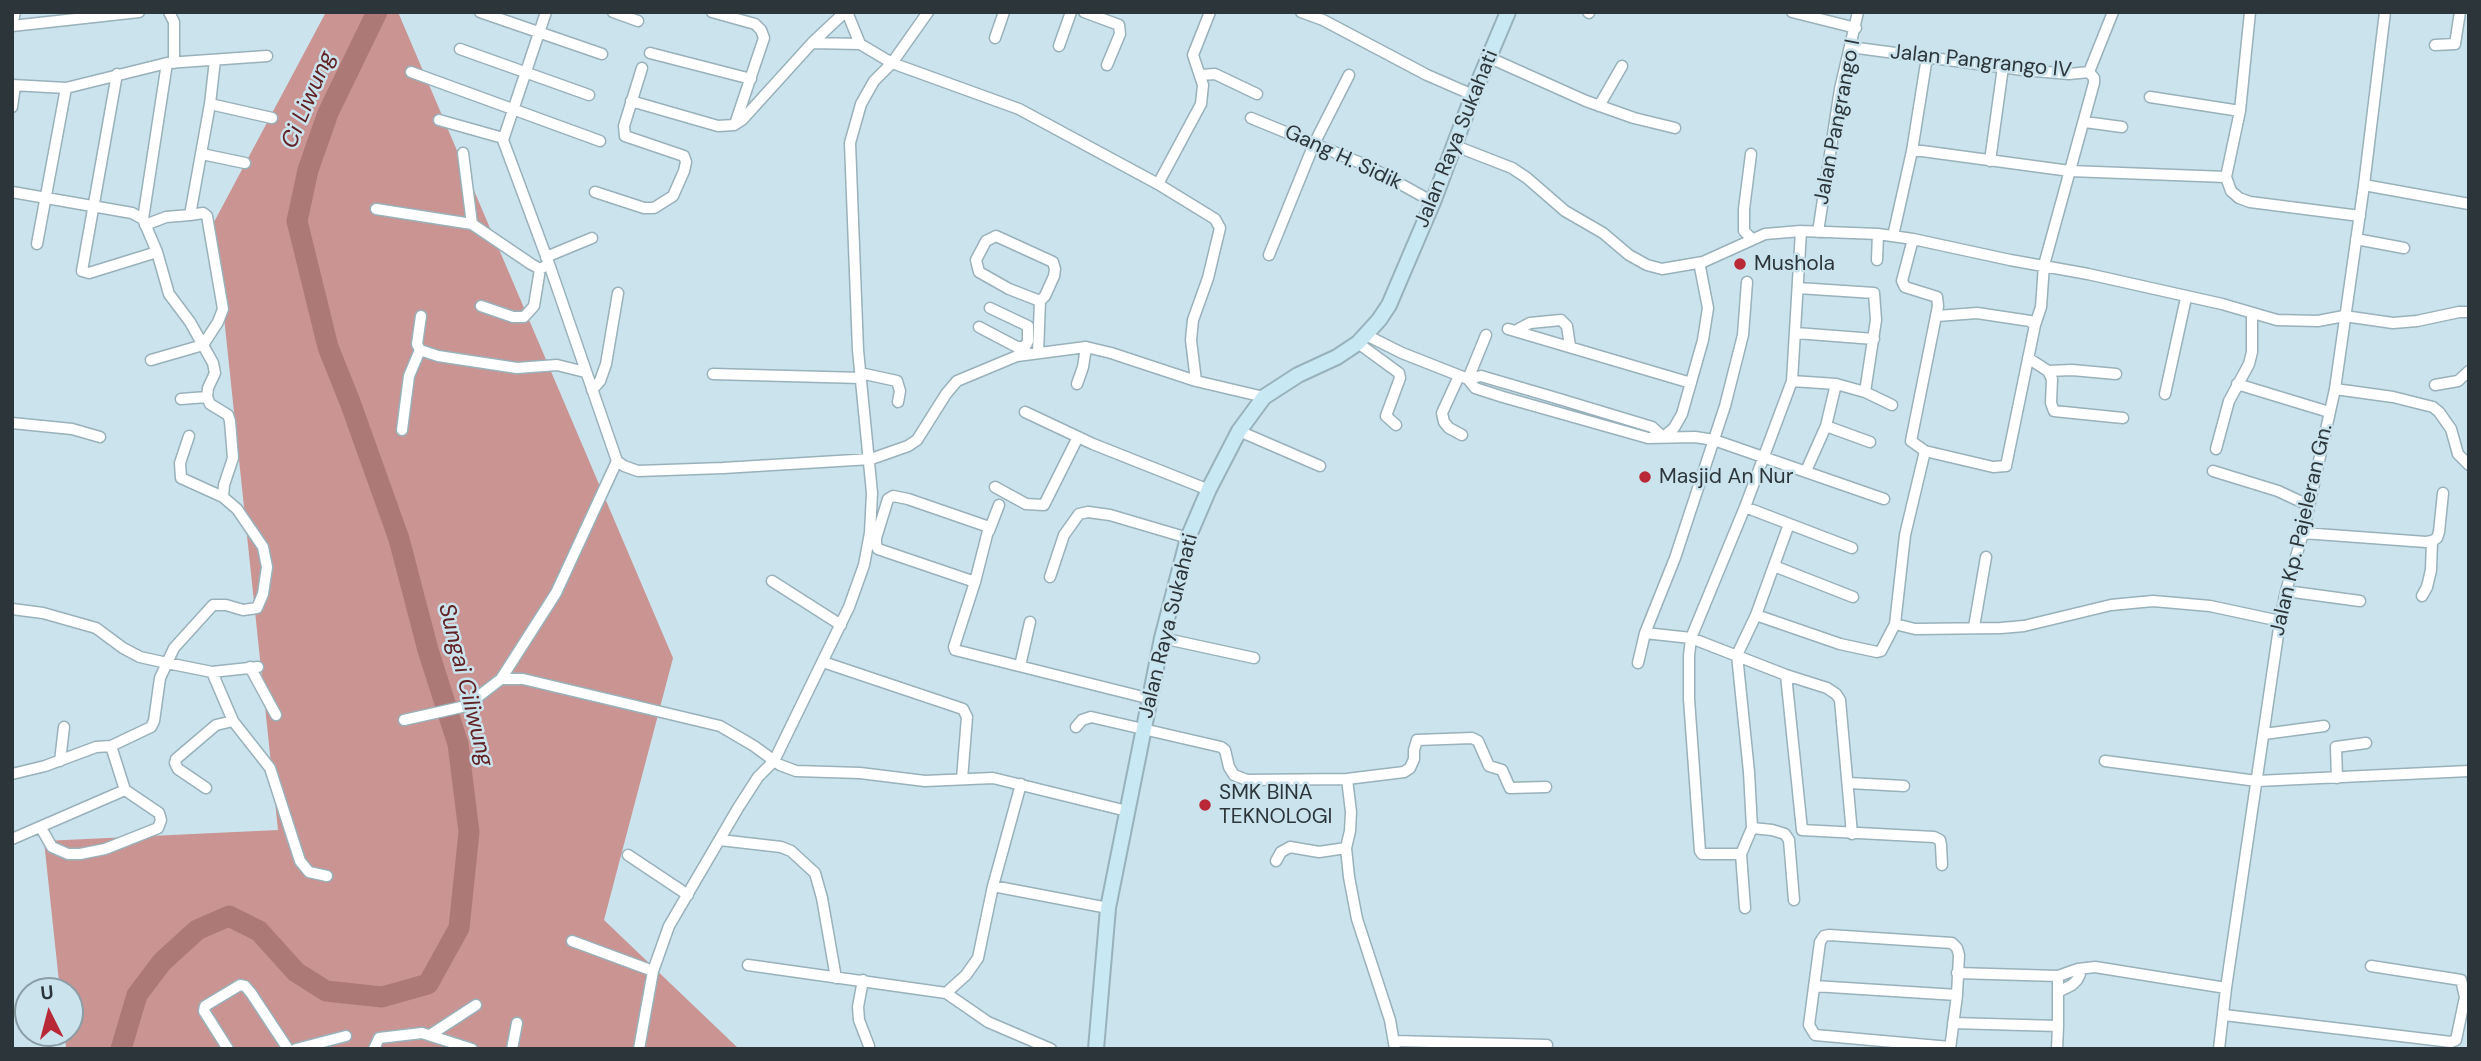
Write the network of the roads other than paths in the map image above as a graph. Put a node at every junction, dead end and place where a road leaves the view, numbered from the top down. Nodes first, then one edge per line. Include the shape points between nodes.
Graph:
1 (15, 12) edge
2 (139, 12) edge
3 (169, 12) edge
4 (480, 12) edge
5 (546, 12) edge
6 (613, 12) edge
7 (712, 12) edge
8 (846, 12) edge
9 (928, 12) edge
10 (1004, 12) edge
11 (1071, 12) edge
12 (1084, 12) edge
13 (1210, 12) edge
14 (1301, 12) edge
15 (1508, 12) edge
16 (1792, 12) edge
17 (1858, 12) edge
18 (2113, 12) edge
19 (2250, 12) edge
20 (2385, 12) edge
21 (2460, 12) edge
22 (1111, 17) edge
23 (638, 21) dead end
24 (12, 26) edge
25 (1856, 28) junction
26 (540, 31) junction
27 (995, 38) dead end
28 (812, 43) junction
29 (860, 44) junction
30 (2435, 45) dead end
31 (1059, 46) dead end
32 (1850, 47) junction
33 (460, 49) dead end
34 (650, 53) dead end
35 (602, 54) dead end
36 (267, 56) dead end
37 (1927, 57) junction
38 (1490, 58) junction
39 (215, 60) junction
40 (892, 62) junction
41 (171, 63) junction
42 (1107, 65) dead end
43 (1622, 66) dead end
44 (2003, 67) junction
45 (642, 68) dead end
46 (525, 71) junction
47 (411, 72) dead end
48 (2089, 72) junction
49 (117, 74) junction
50 (1200, 75) junction
51 (1349, 75) dead end
52 (751, 79) junction
53 (14, 85) edge
54 (66, 88) junction
55 (1257, 94) dead end
56 (1473, 94) junction
57 (590, 95) dead end
58 (2150, 97) dead end
59 (631, 101) junction
60 (210, 104) junction
61 (1599, 106) junction
62 (12, 107) edge
63 (512, 109) junction
64 (2240, 111) junction
65 (272, 118) dead end
66 (1251, 118) dead end
67 (439, 120) dead end
68 (2085, 122) junction
69 (734, 125) junction
70 (2122, 127) dead end
71 (1675, 128) dead end
72 (503, 138) junction
73 (600, 141) dead end
74 (1314, 144) junction
75 (1453, 145) junction
76 (1912, 151) junction
77 (463, 153) dead end
78 (202, 154) junction
79 (1751, 154) dead end
80 (1990, 161) junction
81 (245, 163) dead end
82 (2070, 172) junction
83 (2226, 177) junction
84 (1158, 184) junction
85 (2364, 185) junction
86 (12, 192) edge
87 (595, 192) dead end
88 (46, 198) junction
89 (1433, 202) junction
90 (2469, 204) edge
91 (95, 206) junction
92 (376, 209) dead end
93 (191, 215) junction
94 (2360, 216) junction
95 (144, 222) junction
96 (471, 224) junction
97 (1801, 231) junction
98 (1818, 232) junction
99 (1878, 234) junction
100 (1893, 236) junction
101 (592, 238) dead end
102 (1752, 239) junction
103 (1913, 239) junction
104 (2356, 239) junction
105 (37, 244) dead end
106 (2404, 248) dead end
107 (157, 251) junction
108 (1269, 255) dead end
109 (1877, 260) dead end
110 (545, 263) junction
111 (2044, 265) junction
112 (1700, 267) dead end
113 (1747, 282) dead end
114 (1798, 288) junction
115 (618, 293) dead end
116 (2186, 298) junction
117 (1040, 301) junction
118 (481, 306) dead end
119 (990, 308) dead end
120 (2469, 312) edge
121 (2252, 315) junction
122 (421, 316) dead end
123 (1937, 316) junction
124 (2344, 316) junction
125 (2035, 325) junction
126 (979, 327) dead end
127 (1796, 333) junction
128 (1486, 335) dead end
129 (1362, 339) junction
130 (1874, 340) junction
131 (203, 345) junction
132 (1570, 346) junction
133 (1086, 347) junction
134 (420, 350) junction
135 (1030, 352) junction
136 (2028, 358) junction
137 (151, 360) dead end
138 (2048, 370) junction
139 (2469, 371) edge
140 (585, 372) junction
141 (713, 374) dead end
142 (2116, 374) dead end
143 (861, 375) junction
144 (1463, 378) junction
145 (1196, 381) junction
146 (1792, 381) junction
147 (1691, 383) junction
148 (1077, 384) dead end
149 (1836, 384) junction
150 (2237, 384) junction
151 (2435, 385) dead end
152 (2334, 389) junction
153 (592, 390) junction
154 (1865, 392) junction
155 (2165, 394) dead end
156 (207, 397) junction
157 (1264, 397) junction
158 (181, 398) dead end
159 (1556, 398) junction
160 (898, 402) dead end
161 (1892, 405) dead end
162 (1552, 411) junction
163 (1026, 412) dead end
164 (2329, 412) junction
165 (2123, 418) dead end
166 (12, 423) edge
167 (1396, 425) dead end
168 (1826, 426) junction
169 (402, 430) dead end
170 (1239, 431) junction
171 (1462, 435) dead end
172 (189, 436) dead end
173 (100, 437) dead end
174 (1078, 437) junction
175 (1663, 437) junction
176 (1714, 440) junction
177 (1870, 442) dead end
178 (2216, 449) dead end
179 (1926, 451) junction
180 (1764, 457) junction
181 (870, 459) junction
182 (617, 461) junction
183 (2469, 465) edge
184 (1320, 466) dead end
185 (1806, 471) junction
186 (2213, 471) dead end
187 (995, 487) dead end
188 (1209, 490) junction
189 (2443, 493) dead end
190 (223, 497) junction
191 (1884, 499) dead end
192 (999, 505) dead end
193 (2308, 505) junction
194 (1745, 507) junction
195 (1789, 524) junction
196 (989, 531) junction
197 (2303, 533) junction
198 (1188, 538) junction
199 (2432, 541) junction
200 (1853, 548) dead end
201 (1986, 557) dead end
202 (1774, 566) junction
203 (1050, 577) dead end
204 (772, 581) dead end
205 (975, 582) junction
206 (2286, 591) junction
207 (2422, 596) dead end
208 (1853, 597) dead end
209 (2360, 601) dead end
210 (12, 609) edge
211 (1756, 615) junction
212 (2280, 621) junction
213 (1030, 622) dead end
214 (1895, 624) junction
215 (841, 625) junction
216 (1974, 627) junction
217 (1645, 633) junction
218 (1162, 638) junction
219 (1691, 638) junction
220 (1737, 655) junction
221 (1254, 658) dead end
222 (823, 662) junction
223 (167, 663) junction
224 (1638, 663) dead end
225 (1020, 666) junction
226 (212, 672) junction
227 (1786, 676) junction
228 (501, 679) junction
229 (1151, 699) junction
230 (276, 715) dead end
231 (404, 720) dead end
232 (233, 721) junction
233 (2324, 726) dead end
234 (64, 727) dead end
235 (1076, 727) dead end
236 (1144, 730) junction
237 (2263, 734) junction
238 (2366, 743) dead end
239 (111, 746) junction
240 (60, 761) junction
241 (774, 761) junction
242 (2105, 761) dead end
243 (2469, 771) edge
244 (12, 774) edge
245 (2337, 778) junction
246 (962, 779) junction
247 (1347, 779) junction
248 (2257, 781) junction
249 (1849, 783) junction
250 (1021, 784) junction
251 (1904, 786) dead end
252 (1546, 787) dead end
253 (206, 788) dead end
254 (125, 790) junction
255 (1127, 811) junction
256 (41, 828) junction
257 (1752, 828) junction
258 (1852, 834) junction
259 (12, 839) edge
260 (720, 840) junction
261 (1346, 848) junction
262 (1741, 854) junction
263 (628, 855) dead end
264 (1276, 861) dead end
265 (1942, 865) dead end
266 (327, 876) dead end
267 (993, 886) junction
268 (688, 895) junction
269 (1794, 900) dead end
270 (1108, 908) junction
271 (1745, 908) dead end
272 (572, 941) dead end
273 (748, 965) dead end
274 (2371, 966) dead end
275 (2078, 969) junction
276 (653, 971) junction
277 (1957, 974) junction
278 (2058, 976) junction
279 (836, 978) junction
280 (863, 980) junction
281 (1814, 986) junction
282 (2226, 988) junction
283 (2058, 992) junction
284 (946, 993) junction
285 (1957, 995) junction
286 (476, 1005) dead end
287 (2224, 1015) junction
288 (517, 1023) dead end
289 (1953, 1023) junction
290 (2058, 1026) junction
291 (430, 1035) junction
292 (346, 1036) dead end
293 (1394, 1045) edge
294 (1547, 1045) dead end
295 (2455, 1045) edge
296 (869, 1046) dead end
297 (1900, 1046) edge
298 (1950, 1048) edge
299 (228, 1049) edge
300 (288, 1049) edge
301 (296, 1049) edge
302 (374, 1049) edge
303 (472, 1049) edge
304 (512, 1049) edge
305 (639, 1049) edge
306 (1051, 1049) edge
307 (1096, 1049) edge
308 (2057, 1049) edge
309 (2219, 1049) edge

1 - 24 street
2 - 24 street
3 - 41 street via 174,22
4 - 26 street
5 - 26 street
6 - 23 street
7 - 52 street via 755,24 761,30 764,38
8 - 28 street
8 - 29 street
9 - 40 street
10 - 27 street
11 - 31 street
12 - 22 street
13 - 50 street via 1192,55
14 - 56 street
15 - 38 main road, Jalan Raya Sukahati
16 - 25 street
17 - 25 street, Jalan Pangrango I
18 - 48 street, Jalan Pangrango IV
19 - 64 street
20 - 85 street, Jalan Kp. Pajeleran Gn.
21 - 30 street via 2455,44
22 - 42 street via 1120,34
25 - 32 street, Jalan Pangrango I
26 - 35 street
26 - 46 street
28 - 29 street
28 - 69 street
29 - 40 street
32 - 37 street, Jalan Pangrango IV
32 - 98 street, Jalan Pangrango I
33 - 46 street
34 - 52 street
36 - 39 street
37 - 44 street, Jalan Pangrango IV
37 - 76 street
38 - 56 main road, Jalan Raya Sukahati
38 - 61 street
39 - 41 street
39 - 60 street
40 - 84 street via 1019,109
40 - 143 street via 861,104 850,143
41 - 49 street
41 - 95 street
43 - 61 street
44 - 48 street, Jalan Pangrango IV
44 - 80 street
45 - 59 street
46 - 57 street
46 - 63 street
47 - 63 street
48 - 68 street via 2094,83
49 - 54 street
49 - 91 street
50 - 55 street via 1220,76
50 - 84 street via 1201,104
51 - 74 street
52 - 69 street
53 - 54 street
53 - 62 street
54 - 88 street
56 - 75 main road, Jalan Raya Sukahati
58 - 64 street
59 - 69 street via 718,126
59 - 87 street via 625,136 684,156 684,171 673,197 654,208
60 - 65 street
60 - 78 street
61 - 71 street
63 - 72 street
63 - 73 street
64 - 83 street
66 - 74 street, Gang H. Sidik
67 - 72 street
68 - 70 street
68 - 82 street
72 - 110 street
74 - 89 street, Gang H. Sidik via 1368,166
74 - 108 street
75 - 89 main road, Jalan Raya Sukahati
75 - 102 street via 1512,168 1565,211 1647,265 1662,269 1703,262
76 - 80 street
76 - 100 street
77 - 96 street
78 - 81 street
78 - 93 street
79 - 102 street via 1744,231
80 - 82 street
82 - 83 street
82 - 111 street
83 - 94 street via 2231,191 2250,202
84 - 145 street via 1214,219 1220,228 1193,320
85 - 90 street
85 - 94 street, Jalan Kp. Pajeleran Gn.
86 - 88 street
88 - 91 street
88 - 105 street
89 - 129 main road, Jalan Raya Sukahati via 1389,305
91 - 95 street via 132,213
91 - 107 street via 82,271 89,273
92 - 96 street
93 - 95 street
93 - 131 street via 207,216 222,297 218,322
94 - 104 street, Jalan Kp. Pajeleran Gn.
95 - 107 street
96 - 110 street
97 - 98 street
97 - 102 street
97 - 114 street
98 - 99 street
99 - 100 street
99 - 109 street
100 - 103 street
101 - 110 street
103 - 111 street
103 - 123 street via 1902,281 1905,287 1937,297
104 - 106 street
104 - 124 street, Jalan Kp. Pajeleran Gn.
107 - 131 street via 169,294
110 - 118 street via 534,306 524,317
110 - 140 street
111 - 116 street
111 - 125 street
112 - 147 street via 1708,308
113 - 176 street via 1743,335
114 - 127 street
114 - 130 street via 1872,292
115 - 153 street via 606,364
116 - 121 street
116 - 155 street
117 - 117 street via 979,272 976,260 986,241 996,236 1053,262 1054,276
117 - 135 street
119 - 135 street via 1028,326
120 - 124 street via 2393,323
121 - 124 street via 2296,322
121 - 150 street via 2252,352
122 - 134 street
123 - 125 street via 1977,313
123 - 179 street via 1911,438
124 - 152 street, Jalan Kp. Pajeleran Gn.
125 - 136 street
126 - 135 street
127 - 130 street
127 - 146 street
128 - 144 street
129 - 144 street
129 - 157 main road, Jalan Raya Sukahati
129 - 167 street via 1399,373 1386,416
130 - 154 street
131 - 137 street
131 - 156 street via 215,373
132 - 132 street via 1567,326 1561,320 1512,330
132 - 147 street
133 - 135 street
133 - 145 street
133 - 148 street
134 - 140 street via 495,366 556,365
134 - 169 street via 409,376
135 - 181 street via 957,381 918,440
136 - 138 street
136 - 179 street via 2006,466
138 - 142 street
138 - 165 street via 2054,411
139 - 151 street via 2458,381
140 - 153 street
141 - 143 street
143 - 160 street via 897,381
143 - 181 street
144 - 159 street via 1481,376
144 - 162 street via 1475,388
144 - 171 street via 1442,413 1449,428
145 - 157 street
146 - 149 street
146 - 180 street
147 - 175 street via 1682,414
149 - 154 street
149 - 168 street
150 - 164 street
150 - 178 street
152 - 164 street, Jalan Kp. Pajeleran Gn.
152 - 183 street via 2433,407 2451,429 2458,454
153 - 182 street
154 - 161 street
156 - 158 street
156 - 190 street via 228,415 232,429 233,458
157 - 170 main road, Jalan Raya Sukahati
159 - 162 street
159 - 175 street via 1652,427
162 - 175 street via 1648,438
163 - 174 street
164 - 193 street, Jalan Kp. Pajeleran Gn.
166 - 173 street via 72,429
168 - 177 street
168 - 185 street
170 - 184 street
170 - 188 main road, Jalan Raya Sukahati
172 - 190 street via 180,463 181,478
174 - 187 street via 1044,505 1026,504
174 - 188 street
175 - 176 street
176 - 180 street
176 - 217 street
179 - 214 street via 1905,535
180 - 185 street
180 - 194 street
181 - 182 street via 638,471
181 - 215 street via 870,533 864,565
182 - 228 street via 556,593
185 - 191 street
186 - 193 street
188 - 198 main road, Jalan Raya Sukahati
189 - 199 street via 2439,531
190 - 223 street via 263,547 267,567 263,594 252,610 213,605 174,648
192 - 196 street
193 - 197 street, Jalan Kp. Pajeleran Gn.
194 - 195 street
194 - 219 street
195 - 200 street
195 - 202 street
196 - 205 street
196 - 205 street via 987,525 893,496 888,499 876,538 878,550 886,554
197 - 199 street
197 - 206 street, Jalan Kp. Pajeleran Gn.
198 - 203 street via 1110,515 1079,514 1064,535
198 - 218 main road, Jalan Raya Sukahati
199 - 207 street via 2431,570
201 - 216 street
202 - 208 street
202 - 211 street
204 - 215 street
205 - 225 street via 955,650
206 - 209 street
206 - 212 street, Jalan Kp. Pajeleran Gn.
210 - 223 street via 96,628 131,652
211 - 214 street via 1877,652
211 - 220 street
212 - 216 street via 2210,606 2153,601 2111,605 2024,626
212 - 237 street, Jalan Kp. Pajeleran Gn.
213 - 225 street
214 - 216 street via 1915,629
215 - 222 street
217 - 219 street
217 - 224 street
218 - 221 street
218 - 229 main road, Jalan Raya Sukahati
219 - 220 street
219 - 262 street via 1689,699 1700,851
220 - 227 street
220 - 257 street
222 - 241 street
222 - 246 street via 963,709 967,717
223 - 226 street
223 - 239 street via 159,678 151,727
225 - 229 street
226 - 230 street via 254,667
226 - 232 street
227 - 249 street via 1827,688 1838,696
227 - 258 street via 1802,830
228 - 231 street via 466,706
228 - 241 street via 523,679 720,726
229 - 236 main road, Jalan Raya Sukahati
232 - 253 street via 216,725 176,760 178,769
232 - 266 street via 270,768 300,861 309,872
233 - 237 street
234 - 240 street
235 - 236 street via 1091,717
236 - 247 street via 1221,747 1234,775 1247,780
236 - 255 main road, Jalan Raya Sukahati
237 - 248 street, Jalan Kp. Pajeleran Gn.
238 - 245 street via 2336,747
239 - 240 street
239 - 254 street
240 - 244 street
241 - 246 street via 796,771 925,781
241 - 260 street via 758,777
242 - 248 street
243 - 245 street
245 - 248 street
246 - 250 street via 993,778
247 - 252 street via 1404,772 1414,759 1417,740 1472,738 1478,741 1489,766 1502,770 1510,788
247 - 261 street via 1351,822
248 - 282 street, Jalan Kp. Pajeleran Gn.
249 - 251 street
249 - 258 street
250 - 255 street
250 - 267 street
254 - 256 street
254 - 256 street via 159,813 158,828 80,854 52,847
255 - 270 main road, Jalan Raya Sukahati
256 - 259 street
257 - 262 street
257 - 269 street via 1772,830 1789,839
258 - 265 street via 1934,837 1940,840
260 - 268 street
260 - 279 street via 781,847 814,873
261 - 264 street via 1319,852 1290,847
261 - 293 street via 1357,919
262 - 271 street
263 - 268 street
267 - 270 street
267 - 284 street via 978,958
268 - 276 street via 669,926
270 - 307 main road, Jalan Raya Sukahati
272 - 276 street
273 - 279 street
274 - 295 street via 2461,980 2465,997
275 - 278 street
275 - 282 street via 2095,967
275 - 283 street via 2077,980
276 - 305 street
277 - 278 street
277 - 281 street via 1959,956 1952,943 1829,934 1820,942
277 - 285 street
278 - 283 street
279 - 280 street
280 - 284 street
280 - 296 street via 859,1020
281 - 285 street
281 - 297 street via 1809,1025 1815,1035
282 - 287 street, Jalan Kp. Pajeleran Gn.
283 - 290 street
284 - 306 street via 988,1022
285 - 289 street
286 - 291 street
287 - 295 street
287 - 309 street, Jalan Kp. Pajeleran Gn.
288 - 304 street
289 - 290 street
289 - 298 street
290 - 308 street
291 - 302 street via 379,1038
291 - 303 street
292 - 301 street
293 - 294 street
297 - 298 street
299 - 300 street via 204,1011 240,985 251,993

